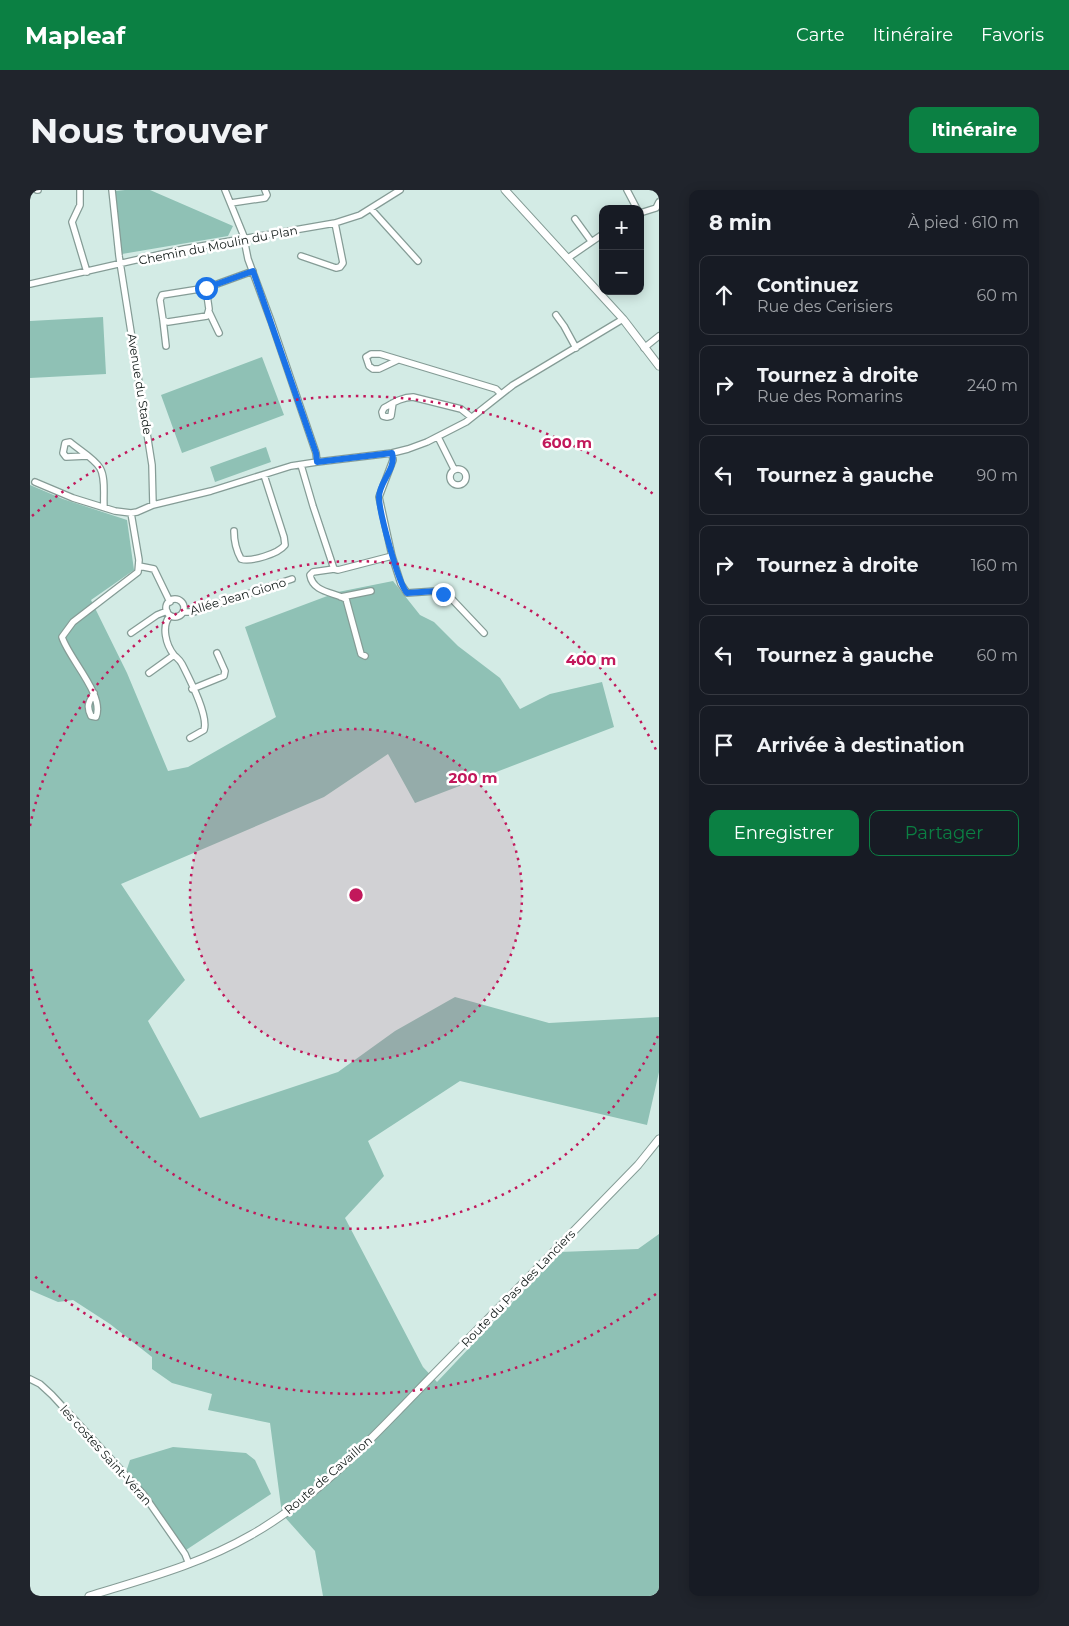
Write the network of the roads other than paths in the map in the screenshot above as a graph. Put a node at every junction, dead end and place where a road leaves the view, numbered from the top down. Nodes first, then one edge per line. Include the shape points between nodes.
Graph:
1 (80, 190) edge
2 (112, 190) edge
3 (225, 190) edge
4 (265, 190) edge
5 (400, 190) edge
6 (505, 190) edge
7 (627, 190) edge
8 (659, 202) edge
9 (231, 203) junction
10 (635, 205) edge
11 (371, 209) junction
12 (644, 212) edge
13 (575, 219) dead end
14 (335, 222) junction
15 (599, 236) edge
16 (244, 239) junction
17 (591, 241) junction
18 (301, 256) dead end
19 (568, 258) junction
20 (418, 261) dead end
21 (121, 264) junction
22 (253, 271) junction
23 (87, 272) junction
24 (30, 284) edge
25 (206, 288) junction
26 (209, 312) junction
27 (556, 315) dead end
28 (623, 319) junction
29 (163, 320) junction
30 (219, 333) dead end
31 (659, 336) edge
32 (166, 346) dead end
33 (576, 348) junction
34 (644, 348) junction
35 (398, 360) junction
36 (659, 366) edge
37 (500, 393) junction
38 (393, 403) dead end
39 (471, 417) junction
40 (438, 437) junction
41 (392, 453) junction
42 (87, 456) dead end
43 (317, 462) junction
44 (301, 465) junction
45 (454, 469) dead end
46 (264, 475) junction
47 (35, 482) dead end
48 (153, 505) junction
49 (104, 507) junction
50 (131, 513) junction
51 (234, 531) dead end
52 (392, 556) junction
53 (139, 566) junction
54 (334, 569) junction
55 (292, 579) dead end
56 (371, 591) dead end
57 (341, 597) junction
58 (170, 602) junction
59 (184, 612) junction
60 (168, 613) junction
61 (131, 633) dead end
62 (484, 633) dead end
63 (218, 653) dead end
64 (174, 655) junction
65 (365, 656) dead end
66 (149, 673) dead end
67 (192, 688) junction
68 (94, 693) dead end
69 (190, 738) dead end
70 (659, 1139) edge
71 (30, 1379) edge
72 (375, 1434) joint
73 (189, 1564) junction
74 (89, 1596) edge

1 - 23 street via 80,205 72,222
2 - 21 street, Avenue du Stade
3 - 9 street
4 - 9 street via 265,198
5 - 11 street, Chemin du Moulin du Plan
6 - 19 main road
7 - 10 street
8 - 12 street via 656,208
9 - 16 street
11 - 14 street, Chemin du Moulin du Plan
11 - 20 street
13 - 17 street
14 - 16 street, Chemin du Moulin du Plan
14 - 18 street via 343,263 340,267
15 - 17 street
16 - 21 street, Chemin du Moulin du Plan
16 - 22 street
17 - 19 street
19 - 28 main road
21 - 23 street, Chemin du Moulin du Plan
21 - 48 street, Avenue du Stade via 152,465
22 - 25 street
22 - 43 street
23 - 24 street, Chemin du Moulin du Plan
25 - 26 street
25 - 29 street via 162,295
26 - 29 street via 204,318
26 - 30 street
27 - 33 street
28 - 33 street
28 - 34 main road
29 - 32 street
31 - 34 street
33 - 37 street
34 - 36 main road
35 - 35 street via 373,369 366,357 380,354
35 - 37 street via 496,389
37 - 39 street
38 - 39 street via 413,397 460,409
39 - 40 street
40 - 41 street
40 - 45 street
41 - 43 street
41 - 52 street via 393,460 379,498
42 - 49 street via 101,471
43 - 44 street
44 - 46 street
44 - 54 street
46 - 48 street
46 - 51 street via 284,545 280,550 244,560 239,556
47 - 49 street
48 - 50 street
49 - 50 street
50 - 53 street
52 - 54 street
52 - 62 street via 407,593 436,591 449,596
53 - 58 street via 154,569
53 - 68 street via 138,572 73,622 62,638
54 - 57 street via 313,572 310,577 322,590
55 - 59 street, Allée Jean Giono via 194,612
56 - 57 street
57 - 65 street via 346,599 361,654
58 - 59 street via 181,601
58 - 60 street via 166,606
59 - 60 street via 178,617
60 - 61 street via 157,615
60 - 64 street via 164,627
63 - 67 street via 224,676
64 - 66 street
64 - 67 street via 181,662
67 - 69 street via 206,723 204,730
70 - 72 main road, Route du Pas des Lanciers via 638,1165
71 - 73 street, les costes Saint-Véran via 52,1395 144,1495
72 - 73 main road, Route de Cavaillon via 282,1516 235,1544
73 - 74 main road, Route de Cavaillon

